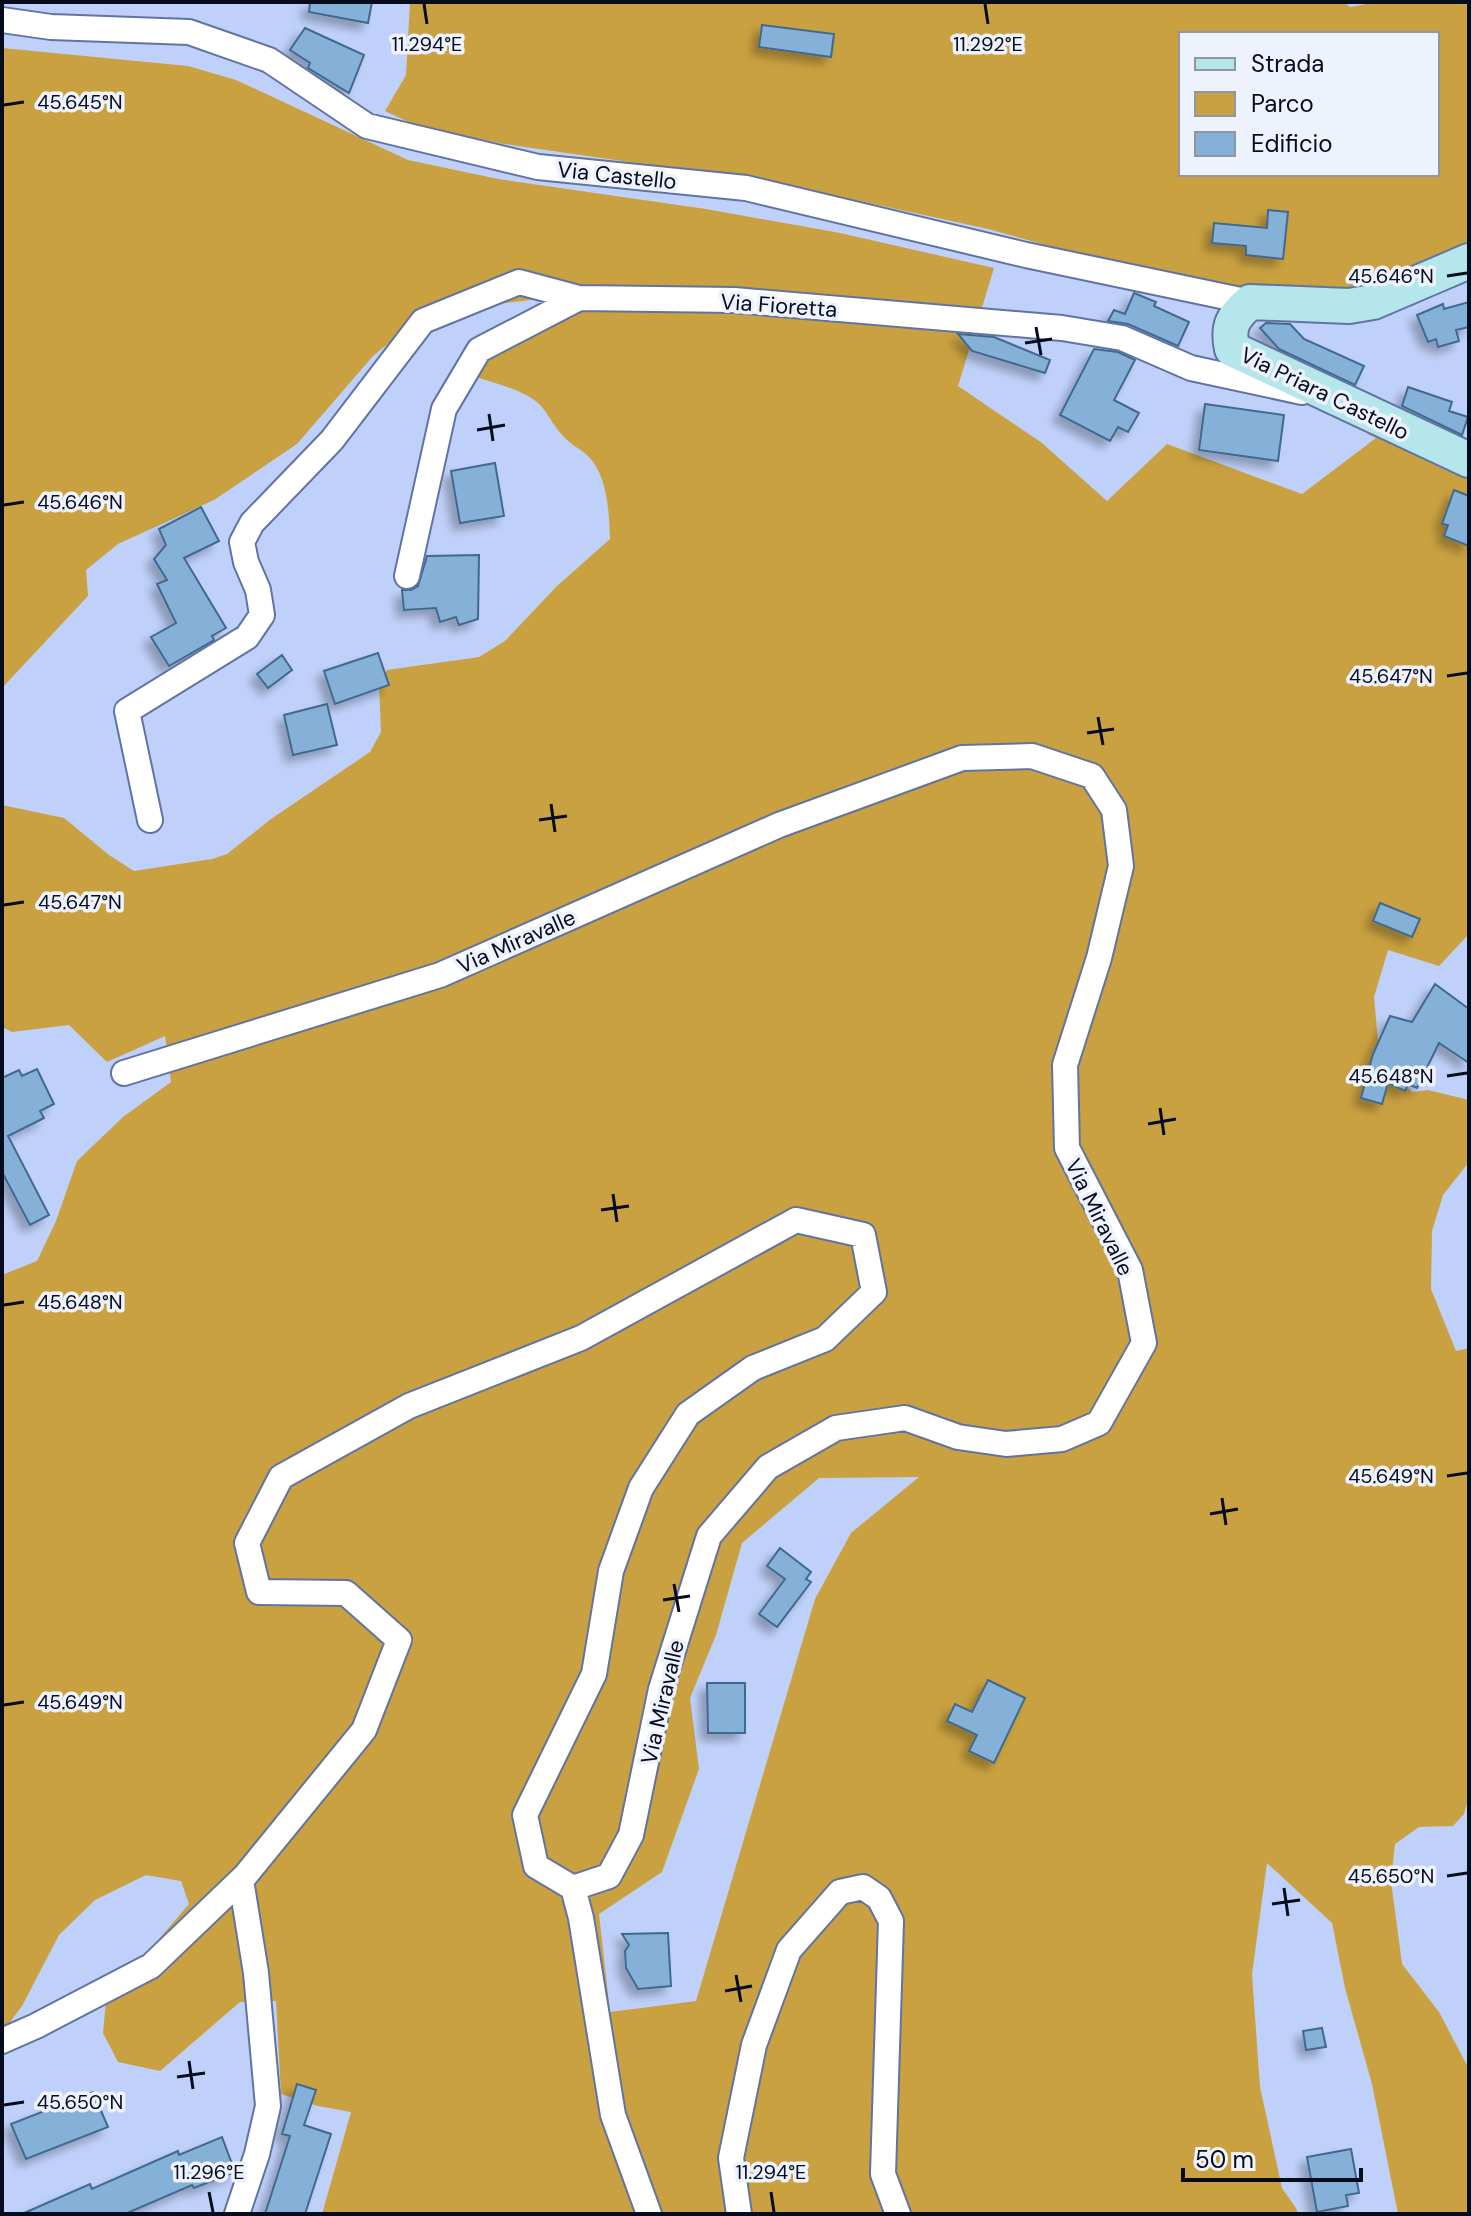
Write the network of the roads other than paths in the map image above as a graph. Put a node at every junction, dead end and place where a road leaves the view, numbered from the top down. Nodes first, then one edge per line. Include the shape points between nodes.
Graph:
1 (2, 20) edge
2 (1469, 261) edge
3 (579, 298) junction
4 (1250, 302) junction
5 (1320, 392) junction
6 (1469, 460) edge
7 (407, 576) dead end
8 (150, 820) dead end
9 (124, 1073) dead end
10 (241, 1880) junction
11 (573, 1888) junction
12 (2, 2041) edge
13 (237, 2214) edge
14 (649, 2214) edge
15 (739, 2214) edge
16 (898, 2214) edge

1 - 4 street, Via Castello via 189,32 269,60 367,126 538,167 746,188
2 - 4 street via 1373,302
3 - 5 street, Via Fioretta via 734,300 1062,328 1122,338 1191,368 1297,392
3 - 7 street, Via Fioretta via 479,350 444,409
3 - 8 street via 519,282 423,321 332,440 252,523 242,542 262,615 247,637 127,711
4 - 5 street, Via Priara Castello via 1232,318 1232,349
5 - 6 street, Via Priara Castello
9 - 11 street, Via Miravalle via 440,975 779,825 962,758 1032,756 1092,776 1114,810 1121,866 1065,1065 1067,1148 1130,1270 1144,1343 1099,1423 1062,1439 1006,1444 958,1437 905,1418 836,1428 768,1467 709,1536 661,1689 631,1835 609,1876
10 - 11 street via 364,1730 399,1640 346,1593 259,1592 247,1543 281,1477 409,1406 581,1338 796,1220 863,1235 874,1292 825,1339 753,1368 688,1414 641,1488 611,1571 594,1674 525,1815 536,1866
10 - 12 street via 151,1966
10 - 13 street via 268,2106
11 - 14 street via 613,2115
15 - 16 street via 731,2158 754,2045 789,1950 840,1892 863,1887 879,1898 891,1921 883,2174

